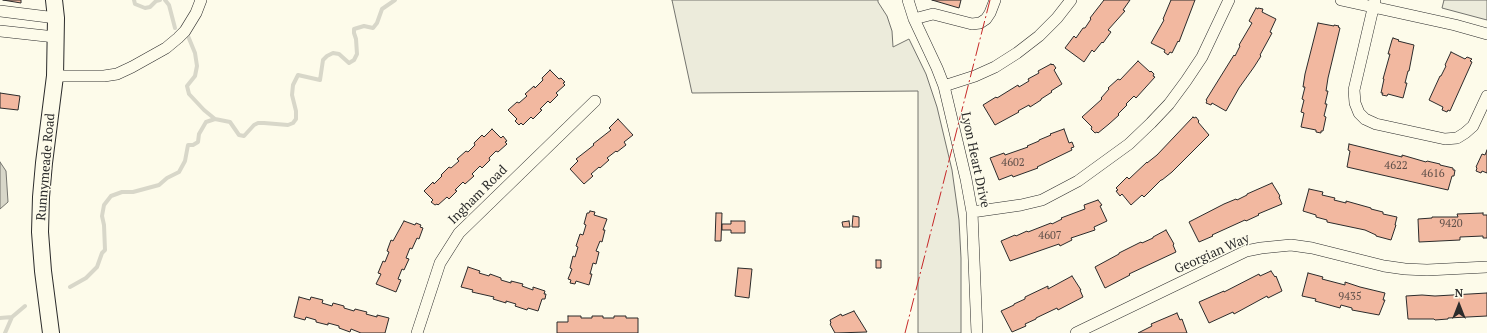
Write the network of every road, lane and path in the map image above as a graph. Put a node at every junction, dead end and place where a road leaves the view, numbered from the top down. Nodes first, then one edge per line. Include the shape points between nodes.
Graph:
1 (54, 0) edge
2 (201, 0) edge
3 (908, 0) edge
4 (995, 0) edge
5 (1071, 0) edge
6 (1229, 0) edge
7 (1341, 0) edge
8 (1374, 4) edge
9 (0, 11) edge
10 (56, 18) junction
11 (914, 19) junction
12 (0, 32) edge
13 (1487, 34) edge
14 (55, 37) junction
15 (55, 76) junction
16 (944, 86) junction
17 (1487, 96) edge
18 (595, 101) dead end
19 (972, 212) junction
20 (1487, 267) edge
21 (51, 333) edge
22 (417, 333) edge
23 (977, 333) edge
24 (1076, 333) edge

1 - 10 street, Runnymeade Road
2 - 15 street via 186,30 178,38 166,48 132,67 117,74 104,76
3 - 11 street, Lyon Heart Drive
4 - 11 street via 990,13 980,23 972,24 933,14
5 - 16 street via 1039,36 1017,53 995,67
6 - 19 street via 1202,57 1186,81 1164,109 1129,144 1078,181 1042,200
7 - 8 street
8 - 13 street
8 - 17 street via 1354,90 1355,103 1365,119 1376,124 1445,139 1457,138 1473,126
9 - 10 street
10 - 14 street, Runnymeade Road
11 - 16 street, Lyon Heart Drive
12 - 14 street
14 - 15 street, Runnymeade Road
15 - 21 street, Runnymeade Road via 44,163 40,232
16 - 19 street, Lyon Heart Drive
18 - 22 street, Ingham Road via 459,233 440,263
19 - 23 street, Lyon Heart Drive
20 - 24 street, Georgian Way via 1405,269 1312,248 1291,245 1262,248 1246,252

